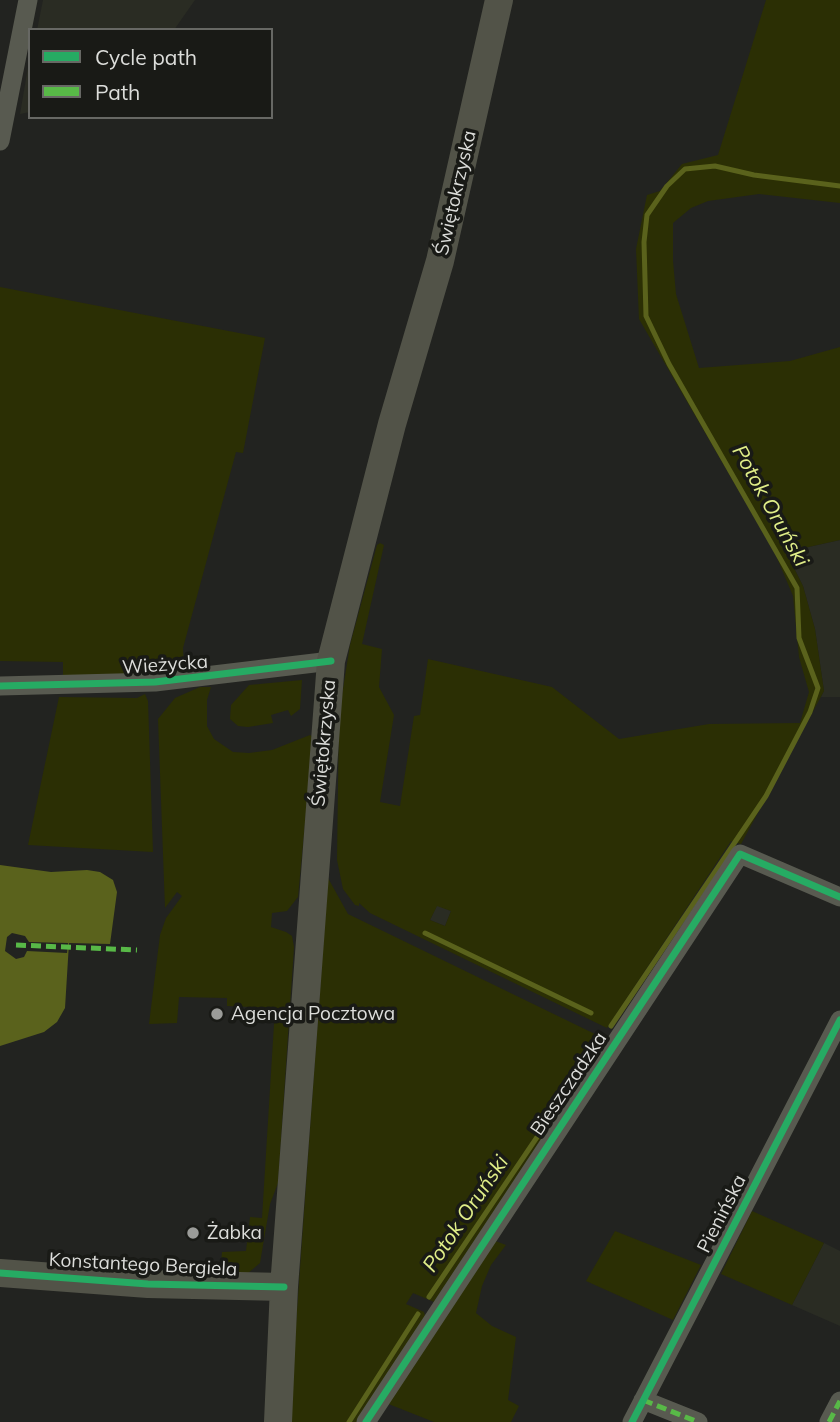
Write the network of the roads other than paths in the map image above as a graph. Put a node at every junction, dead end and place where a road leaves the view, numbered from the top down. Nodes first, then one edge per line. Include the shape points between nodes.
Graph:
1 (28, 0) edge
2 (499, 0) edge
3 (0, 136) edge
4 (331, 661) junction
5 (0, 686) edge
6 (840, 897) edge
7 (840, 1020) edge
8 (0, 1273) edge
9 (284, 1287) junction
10 (643, 1400) junction
11 (840, 1401) edge
12 (278, 1422) edge
13 (366, 1422) edge
14 (632, 1422) edge
15 (698, 1422) edge
16 (829, 1422) edge

1 - 3 street
2 - 4 main road, Świętokrzyska via 440,261
4 - 5 street, Wieżycka via 155,682
4 - 9 main road, Świętokrzyska
6 - 13 street, Bieszczadzka via 740,855
7 - 10 street, Pienińska
8 - 9 main road, Konstantego Bergiela via 148,1284
9 - 12 main road, Świętokrzyska
10 - 14 street, Pienińska
10 - 15 street
11 - 16 street

